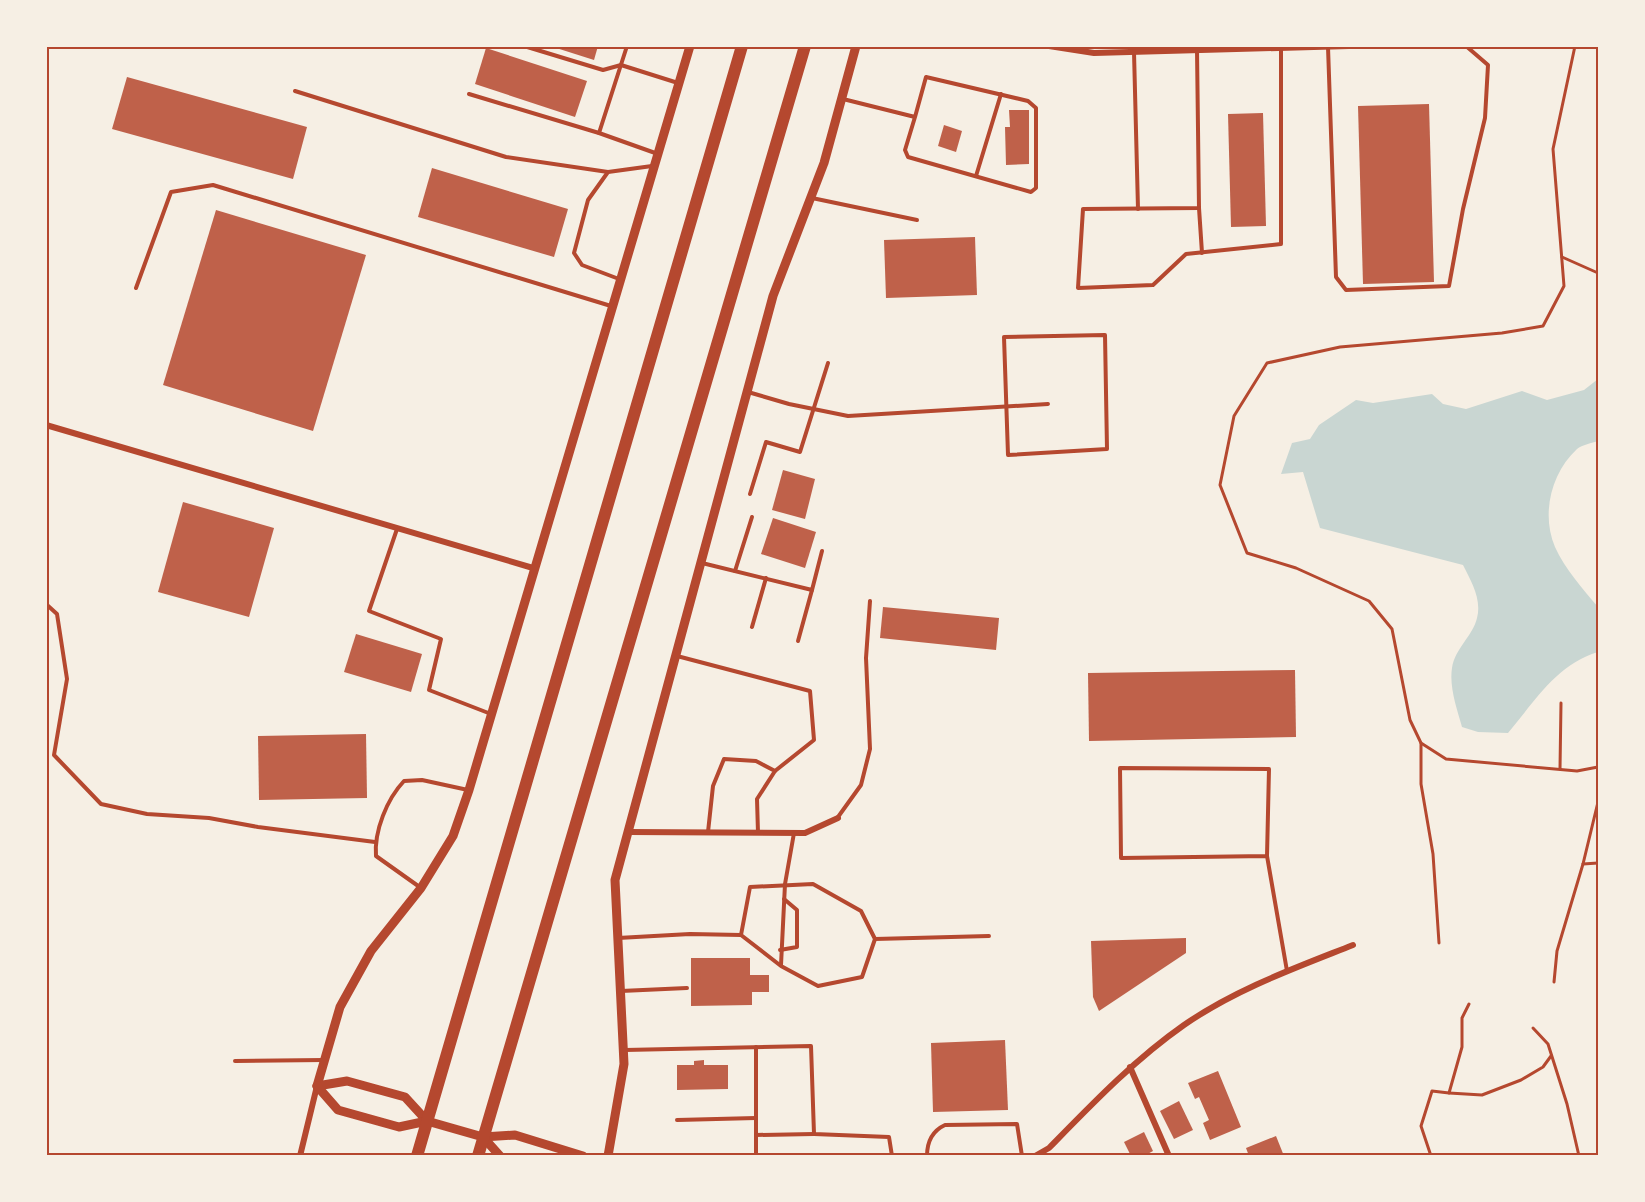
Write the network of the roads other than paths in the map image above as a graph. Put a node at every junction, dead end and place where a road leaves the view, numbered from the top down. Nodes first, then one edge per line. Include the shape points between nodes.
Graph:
1 (524, 46) edge
2 (627, 46) edge
3 (690, 46) edge
4 (742, 46) edge
5 (806, 46) edge
6 (856, 46) edge
7 (1049, 46) edge
8 (1349, 46) edge
9 (1466, 46) edge
10 (1281, 47) edge
11 (1328, 47) edge
12 (1215, 48) edge
13 (1165, 49) edge
14 (1197, 50) junction
15 (1134, 52) junction
16 (621, 65) junction
17 (679, 84) junction
18 (295, 91) dead end
19 (469, 94) dead end
20 (1001, 94) junction
21 (842, 98) junction
22 (915, 117) junction
23 (599, 133) junction
24 (659, 155) junction
25 (656, 165) junction
26 (608, 172) junction
27 (976, 176) junction
28 (811, 198) junction
29 (1199, 208) junction
30 (1138, 209) junction
31 (917, 220) dead end
32 (1202, 253) junction
33 (622, 280) junction
34 (136, 288) dead end
35 (614, 307) junction
36 (828, 363) dead end
37 (747, 391) junction
38 (1048, 404) dead end
39 (1007, 406) junction
40 (813, 409) junction
41 (46, 425) edge
42 (750, 494) dead end
43 (752, 517) dead end
44 (398, 528) junction
45 (822, 551) dead end
46 (701, 562) junction
47 (533, 568) junction
48 (735, 571) junction
49 (766, 578) junction
50 (812, 590) junction
51 (870, 601) dead end
52 (46, 604) edge
53 (752, 627) dead end
54 (798, 641) dead end
55 (676, 656) junction
56 (492, 714) junction
57 (775, 771) junction
58 (469, 790) junction
59 (838, 818) joint
60 (629, 832) junction
61 (708, 832) junction
62 (758, 833) junction
63 (794, 833) junction
64 (375, 842) junction
65 (1267, 856) junction
66 (784, 884) junction
67 (421, 888) junction
68 (784, 899) junction
69 (741, 935) junction
70 (988, 936) dead end
71 (618, 938) junction
72 (874, 939) junction
73 (1353, 945) dead end
74 (780, 950) junction
75 (781, 966) junction
76 (1287, 971) junction
77 (687, 988) dead end
78 (620, 991) junction
79 (756, 1047) junction
80 (623, 1050) junction
81 (325, 1060) junction
82 (235, 1061) dead end
83 (1130, 1067) junction
84 (318, 1086) junction
85 (756, 1118) junction
86 (677, 1120) dead end
87 (427, 1121) junction
88 (813, 1134) junction
89 (756, 1135) junction
90 (483, 1137) junction
91 (300, 1155) edge
92 (417, 1155) edge
93 (478, 1155) edge
94 (500, 1155) edge
95 (583, 1155) edge
96 (608, 1155) edge
97 (756, 1155) edge
98 (892, 1155) edge
99 (927, 1155) edge
100 (1022, 1155) edge
101 (1035, 1155) edge
102 (1169, 1155) edge

1 - 16 lane via 603,70
2 - 16 lane
3 - 17 street
4 - 87 highway
5 - 90 highway
6 - 21 street
7 - 15 street via 1094,53
8 - 11 street
9 - 11 lane via 1488,65 1485,118 1449,286 1346,290 1336,277
10 - 11 street
10 - 12 street
10 - 32 lane via 1281,244
12 - 14 street
13 - 14 street
13 - 15 street
14 - 29 lane
15 - 30 lane
16 - 17 lane
16 - 23 lane
17 - 24 street
18 - 26 lane via 506,157
19 - 23 lane
20 - 22 lane via 926,77
20 - 27 lane
20 - 27 lane via 1028,101 1036,108 1036,188 1031,192
21 - 22 lane
21 - 28 street
22 - 27 lane via 905,150 908,157
23 - 24 lane
24 - 25 street
25 - 26 lane
25 - 33 street
26 - 33 lane via 588,200 574,253 582,265
28 - 31 lane
28 - 37 street via 773,296
29 - 30 lane
29 - 32 lane
30 - 32 lane via 1083,209 1078,288 1153,285 1186,255
33 - 35 street
34 - 35 lane via 171,192 213,185
35 - 47 street
36 - 40 lane
37 - 40 lane
37 - 46 street
38 - 39 lane
39 - 39 lane via 1008,455 1107,449 1105,335 1004,337
39 - 40 lane via 848,416
40 - 42 lane via 800,452 766,442
41 - 44 street
43 - 48 lane
44 - 47 street
44 - 56 lane via 369,611 441,639 429,690
45 - 50 lane
46 - 48 lane
46 - 55 street
47 - 56 street
48 - 49 lane
49 - 50 lane
49 - 53 lane
50 - 54 lane
51 - 59 lane via 866,658 870,749 861,785
52 - 64 lane via 57,614 68,679 54,755 101,804 147,814 209,818
55 - 57 lane via 810,692 814,740
55 - 60 street
56 - 58 street
57 - 61 lane via 756,761 724,759 713,786
57 - 62 lane via 758,800
58 - 64 lane via 422,780 404,781 393,793
58 - 67 street via 453,836
59 - 63 street via 805,833
60 - 61 street
60 - 71 street via 615,880
61 - 62 street
62 - 63 street
63 - 66 lane
64 - 67 lane via 376,856
65 - 65 lane via 1120,858 1119,768 1269,769
65 - 76 lane
66 - 68 lane
66 - 69 lane via 750,887
66 - 72 lane via 813,884 861,911
67 - 81 street via 383,935 340,1007
68 - 74 lane
68 - 74 lane via 797,910 797,947
69 - 71 lane
69 - 75 lane
70 - 72 lane
71 - 78 street
72 - 75 lane via 862,977 818,986
73 - 76 street
74 - 75 lane
76 - 83 street via 1243,990 1184,1024
77 - 78 lane
78 - 80 street
79 - 80 lane
79 - 85 lane
79 - 88 lane via 811,1046
80 - 96 street
81 - 82 lane
81 - 84 street
83 - 101 street via 1049,1148
83 - 102 street
84 - 87 street via 346,1081 405,1097
84 - 87 street via 339,1110 399,1127
84 - 91 street
85 - 86 lane
85 - 89 lane
87 - 90 street
87 - 92 highway
88 - 89 lane
88 - 98 lane via 889,1137
89 - 97 lane
90 - 93 highway
90 - 94 street
90 - 95 street via 515,1135
99 - 100 lane via 931,1135 945,1125 1003,1123 1017,1124

